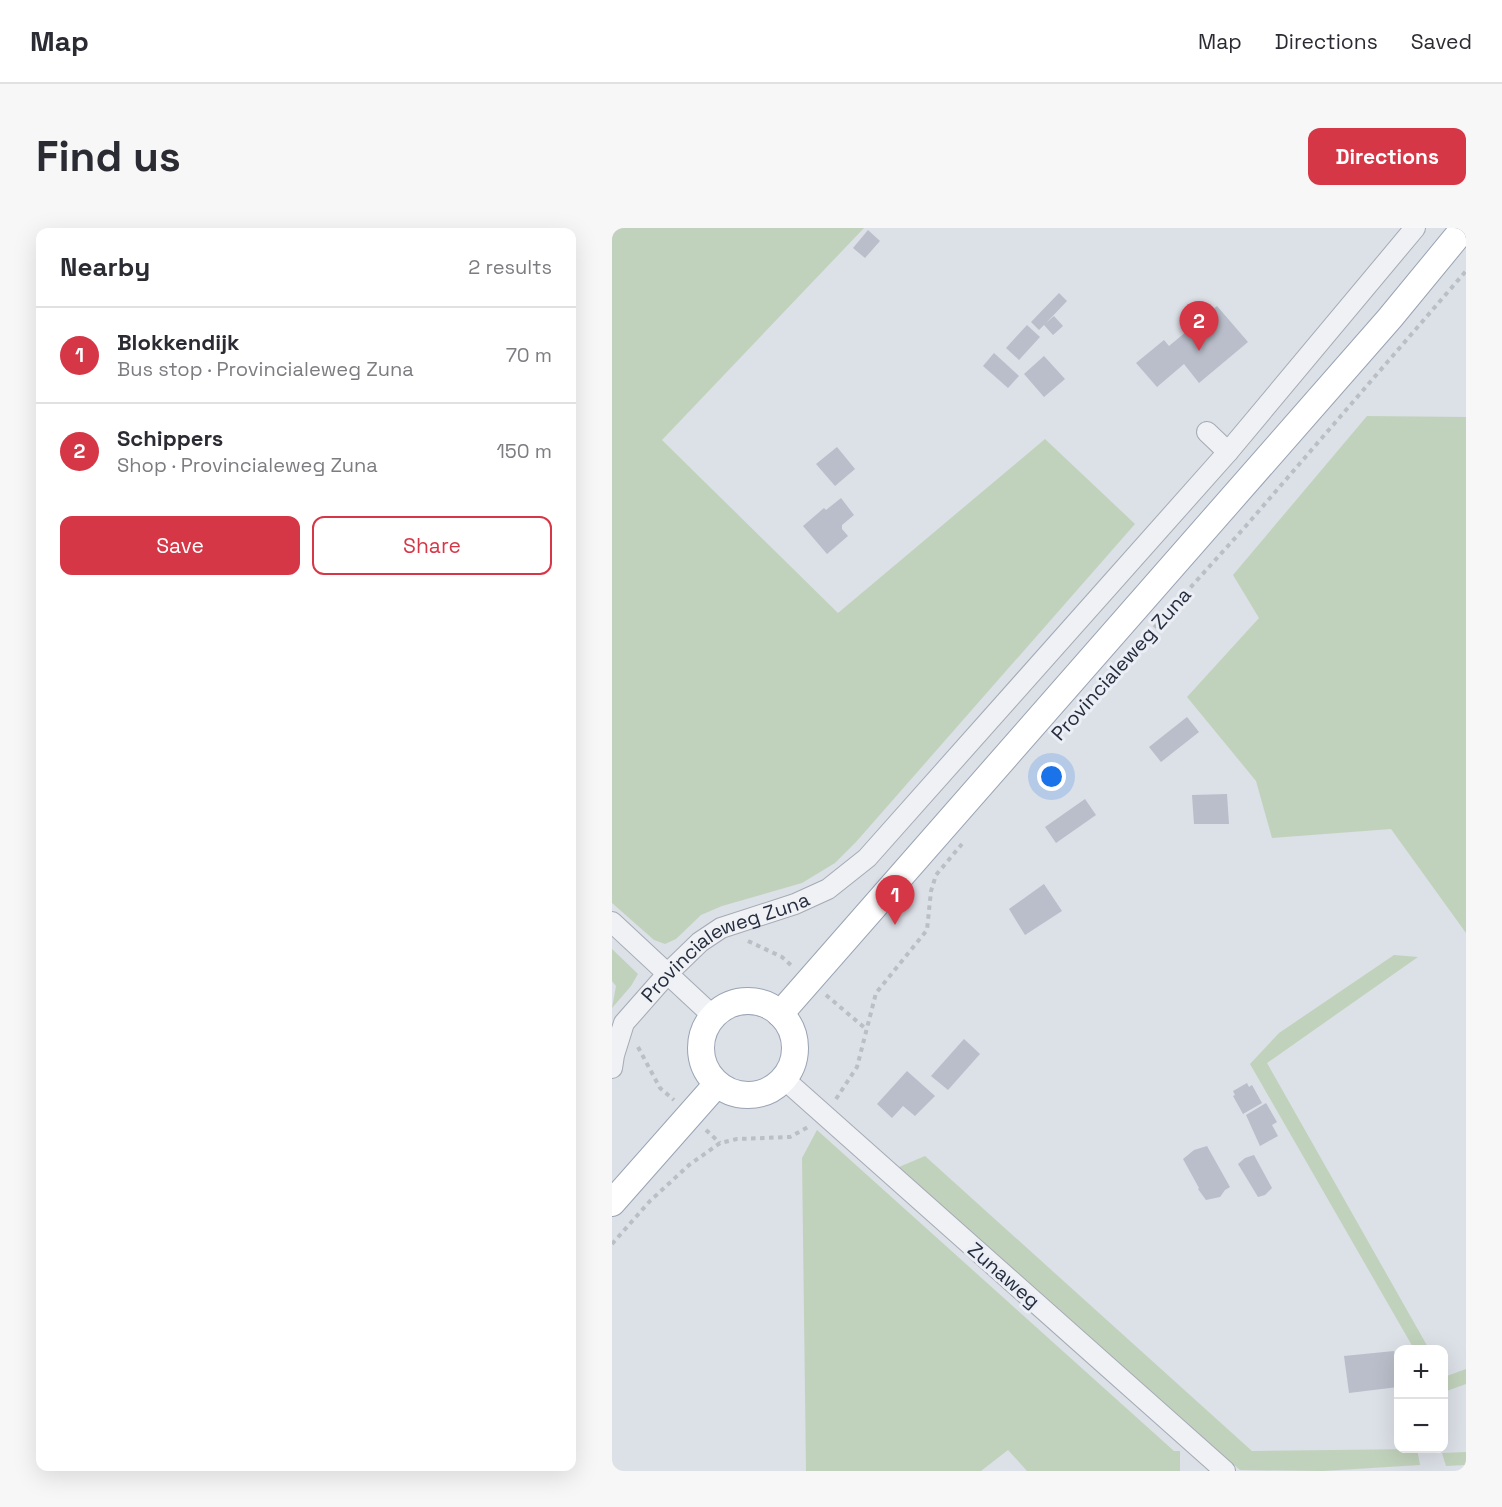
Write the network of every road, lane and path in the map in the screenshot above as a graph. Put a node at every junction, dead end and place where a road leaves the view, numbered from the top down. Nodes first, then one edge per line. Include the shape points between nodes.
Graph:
1 (1415, 228) edge
2 (1464, 228) edge
3 (1466, 271) edge
4 (1207, 432) dead end
5 (1228, 452) junction
6 (1083, 706) dead end
7 (967, 838) dead end
8 (612, 922) edge
9 (668, 973) junction
10 (780, 1014) junction
11 (713, 1016) junction
12 (624, 1023) junction
13 (612, 1068) edge
14 (784, 1079) junction
15 (717, 1084) junction
16 (690, 1114) junction
17 (824, 1116) junction
18 (720, 1143) junction
19 (612, 1203) edge
20 (612, 1244) edge
21 (1225, 1471) edge

1 - 5 street, Provincialeweg Zuna
2 - 10 main road, Provincialeweg Zuna via 1374,336
3 - 6 path, Provincialeweg Zuna via 1245,527
4 - 5 street
5 - 9 street, Provincialeweg Zuna via 867,858 828,889 722,928 700,942
7 - 17 path via 936,875 927,930 876,993 857,1067
8 - 9 street
9 - 11 street
9 - 12 street, Provincialeweg Zuna
10 - 11 main road via 763,1003 742,1001
10 - 14 main road via 794,1039 793,1062
11 - 15 main road via 704,1030 701,1047 704,1066
12 - 13 street, Provincialeweg Zuna
12 - 16 path via 660,1088
14 - 15 main road via 754,1095 736,1094
14 - 17 street, Zunaweg
15 - 16 main road
16 - 18 path
16 - 19 main road
17 - 18 path via 790,1137
17 - 21 street, Zunaweg
18 - 20 path via 650,1201

